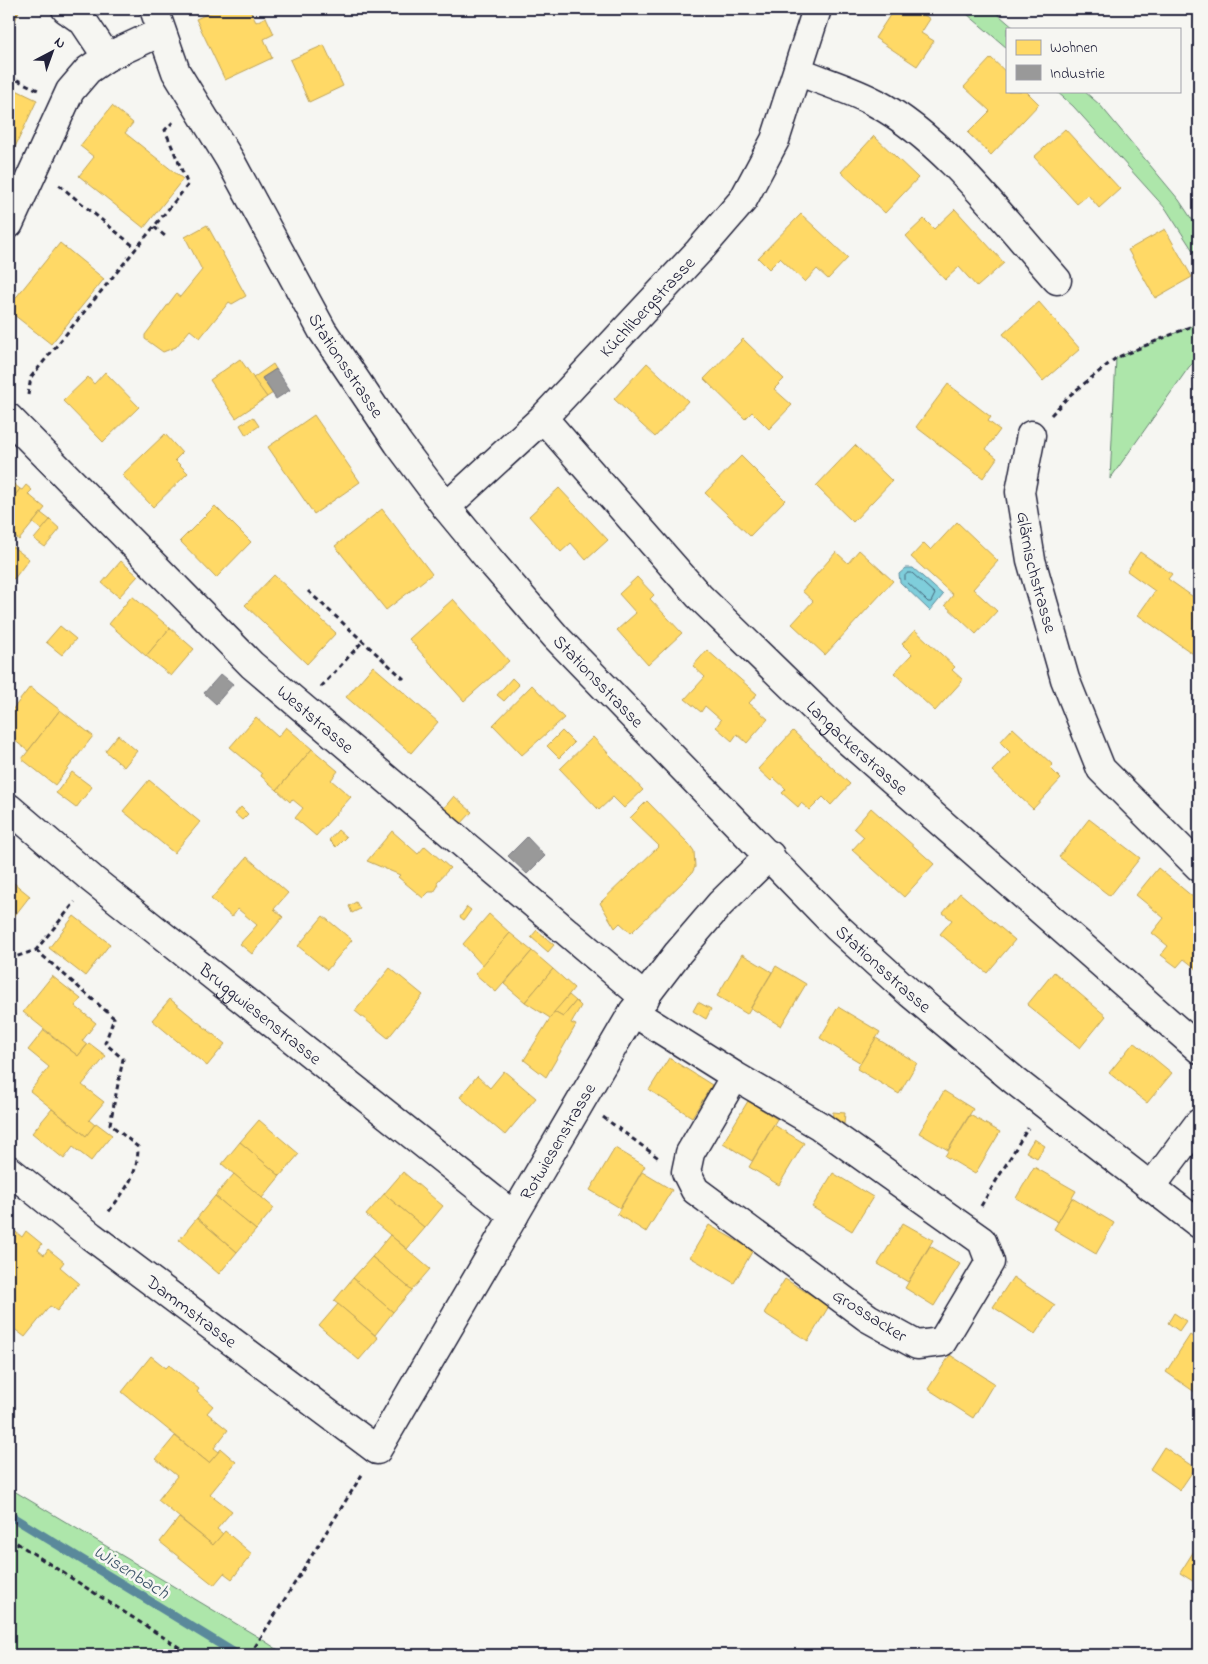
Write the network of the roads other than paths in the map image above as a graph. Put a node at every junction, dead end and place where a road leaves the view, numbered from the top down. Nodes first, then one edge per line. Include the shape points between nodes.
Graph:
1 (66, 9) edge
2 (817, 9) edge
3 (157, 20) edge
4 (107, 57) junction
5 (798, 71) junction
6 (9, 224) edge
7 (1057, 280) dead end
8 (9, 418) edge
9 (543, 418) junction
10 (1031, 435) road end
11 (446, 507) junction
12 (9, 808) edge
13 (770, 856) junction
14 (1199, 867) edge
15 (639, 1005) junction
16 (1199, 1049) edge
17 (734, 1076) junction
18 (1199, 1122) edge
19 (9, 1170) edge
20 (1151, 1187) junction
21 (514, 1216) junction
22 (1199, 1224) edge
23 (377, 1450) joint

1 - 4 street via 83,21
2 - 5 street, Küchlibergstrasse
3 - 4 street
3 - 11 street, Stationsstrasse via 176,72 230,160 322,330 398,443
4 - 6 street via 88,70 70,91
5 - 7 street via 876,103 916,130 952,162
5 - 9 street, Küchlibergstrasse via 775,140 743,200
8 - 15 street, Weststrasse via 252,665
9 - 11 street, Küchlibergstrasse
9 - 16 street, Langackerstrasse via 699,596 846,739
10 - 14 street, Glärnischstrasse via 1020,492 1031,560 1069,688 1101,769
11 - 13 street, Stationsstrasse via 556,637
12 - 21 street, Bruggwiesenstrasse via 93,880
13 - 15 street, Rotwiesenstrasse via 720,904
13 - 20 street, Stationsstrasse via 837,927 910,993 1015,1081
15 - 17 street, Grossacker
15 - 21 street, Rotwiesenstrasse
17 - 17 street, Grossacker via 820,1126 982,1241 990,1262 942,1342 917,1345 868,1318 695,1190 686,1172 690,1154
18 - 20 street
19 - 23 street, Dammstrasse via 91,1236
20 - 22 street, Stationsstrasse
21 - 23 street, Rotwiesenstrasse

